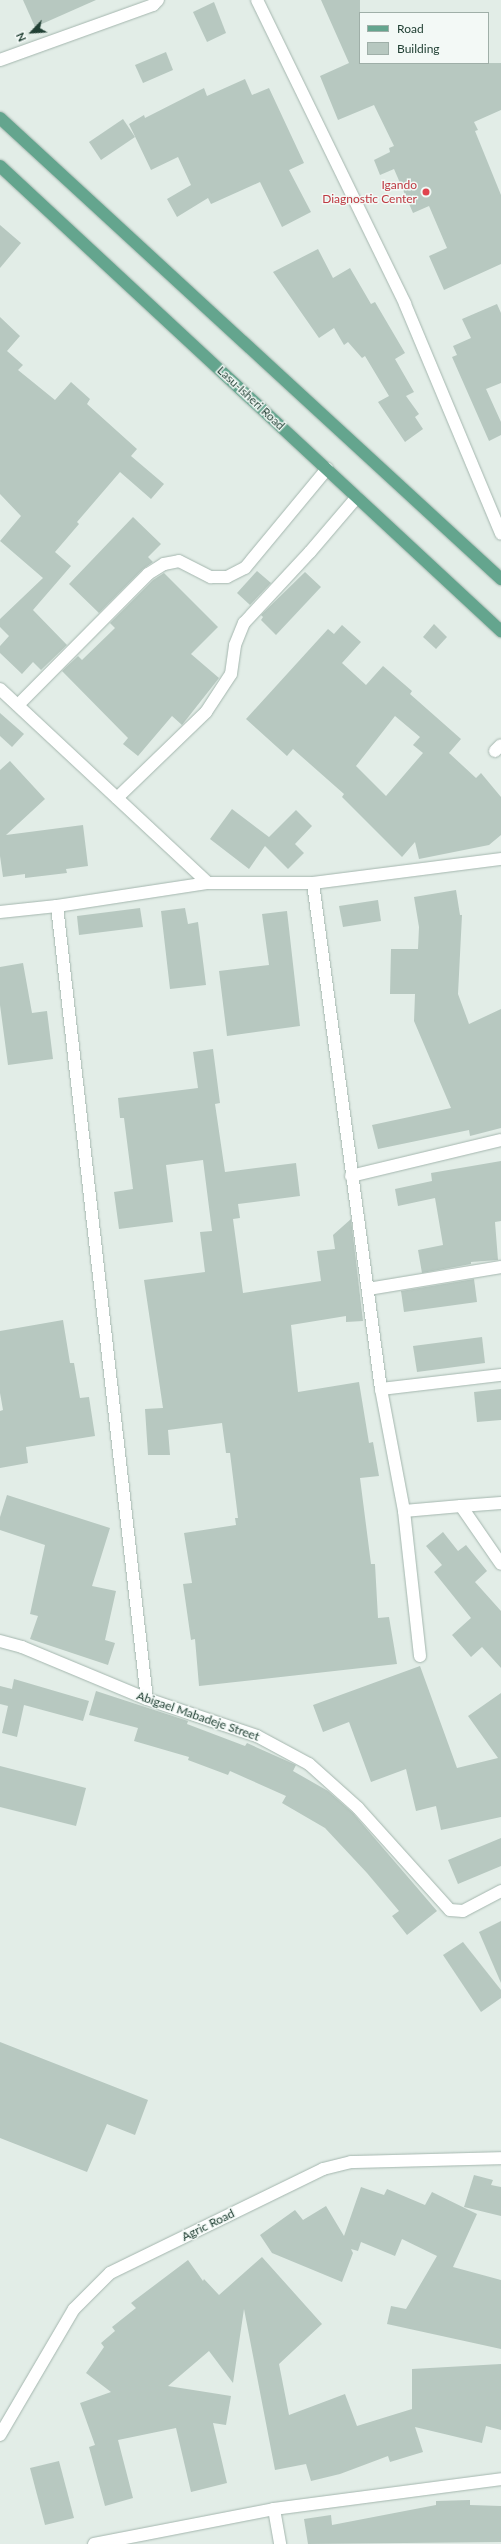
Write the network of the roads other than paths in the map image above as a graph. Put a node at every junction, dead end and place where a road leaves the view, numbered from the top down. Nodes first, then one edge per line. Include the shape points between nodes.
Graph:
1 (158, 0) edge
2 (257, 0) edge
3 (1, 56) edge
4 (0, 118) edge
5 (0, 166) edge
6 (327, 469) junction
7 (357, 497) junction
8 (501, 534) edge
9 (501, 579) edge
10 (501, 632) edge
11 (0, 689) edge
12 (18, 705) junction
13 (117, 798) junction
14 (501, 859) edge
15 (208, 883) junction
16 (313, 883) junction
17 (57, 906) junction
18 (0, 912) edge
19 (501, 1140) edge
20 (350, 1176) junction
21 (501, 1267) edge
22 (368, 1289) junction
23 (501, 1375) edge
24 (381, 1389) junction
25 (501, 1503) edge
26 (461, 1506) junction
27 (404, 1511) junction
28 (501, 1564) edge
29 (0, 1641) edge
30 (420, 1656) dead end
31 (147, 1699) junction
32 (501, 1891) edge
33 (501, 2158) edge
34 (0, 2435) edge
35 (501, 2479) edge
36 (274, 2509) junction
37 (94, 2544) edge
38 (280, 2544) edge

1 - 3 street via 153,4
2 - 8 street via 405,304
4 - 9 main road
5 - 6 main road, Lasu-Isheri Road
6 - 7 main road, Lasu-Isheri Road
6 - 12 street via 245,568 227,577 211,577 179,561 164,564 148,574
7 - 10 main road, Lasu-Isheri Road
7 - 13 street via 244,623 235,645 231,674 206,712
11 - 12 street
12 - 13 street
13 - 15 street
14 - 16 street
15 - 16 street
15 - 17 street
16 - 20 street
17 - 18 street
17 - 31 street
19 - 20 street
20 - 22 street
21 - 22 street
22 - 24 street
23 - 24 street
24 - 27 street
25 - 26 street
26 - 27 street
26 - 28 street
27 - 30 street
29 - 31 street, Abigael Mabadeje Street via 22,1647
31 - 32 street, Abigael Mabadeje Street via 257,1736 309,1764 358,1808 444,1905 456,1911 471,1907
33 - 34 street, Agric Road via 351,2162 323,2169 110,2273 74,2309
35 - 36 street
36 - 37 street
36 - 38 street

